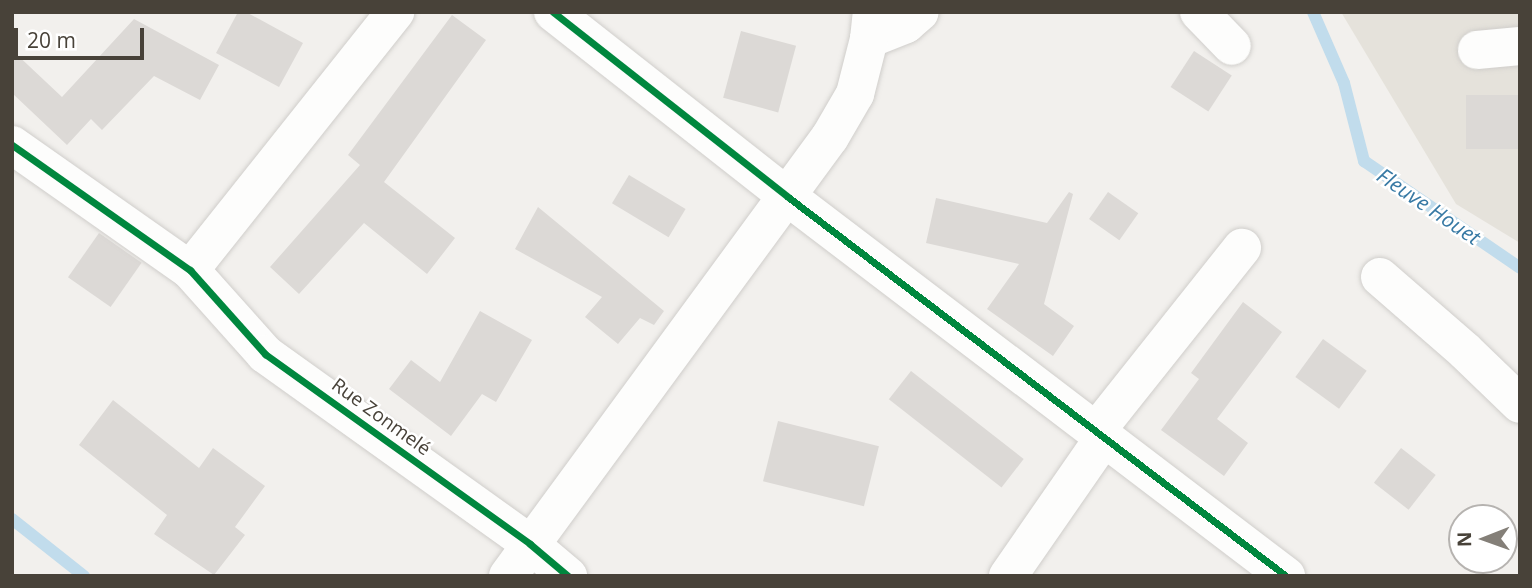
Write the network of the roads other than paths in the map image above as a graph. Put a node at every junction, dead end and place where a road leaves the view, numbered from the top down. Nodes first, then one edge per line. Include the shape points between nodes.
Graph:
1 (395, 12) edge
2 (553, 12) edge
3 (920, 12) edge
4 (1199, 12) edge
5 (870, 26) edge
6 (1232, 46) dead end
7 (1520, 46) edge
8 (1477, 51) dead end
9 (12, 145) edge
10 (788, 197) junction
11 (1242, 248) dead end
12 (190, 270) junction
13 (1380, 277) dead end
14 (1520, 404) edge
15 (1101, 433) junction
16 (530, 544) junction
17 (508, 576) edge
18 (568, 576) edge
19 (1008, 576) edge
20 (1286, 576) edge

1 - 12 street
2 - 10 street
3 - 5 street via 906,23
4 - 6 street
5 - 10 street via 855,94
7 - 8 street
9 - 12 street, Rue Zonmelé
10 - 15 street
10 - 16 street
11 - 15 street
12 - 16 street, Rue Zonmelé via 265,354
13 - 14 street
15 - 19 street
15 - 20 street
16 - 17 street
16 - 18 street, Rue Zonmelé

